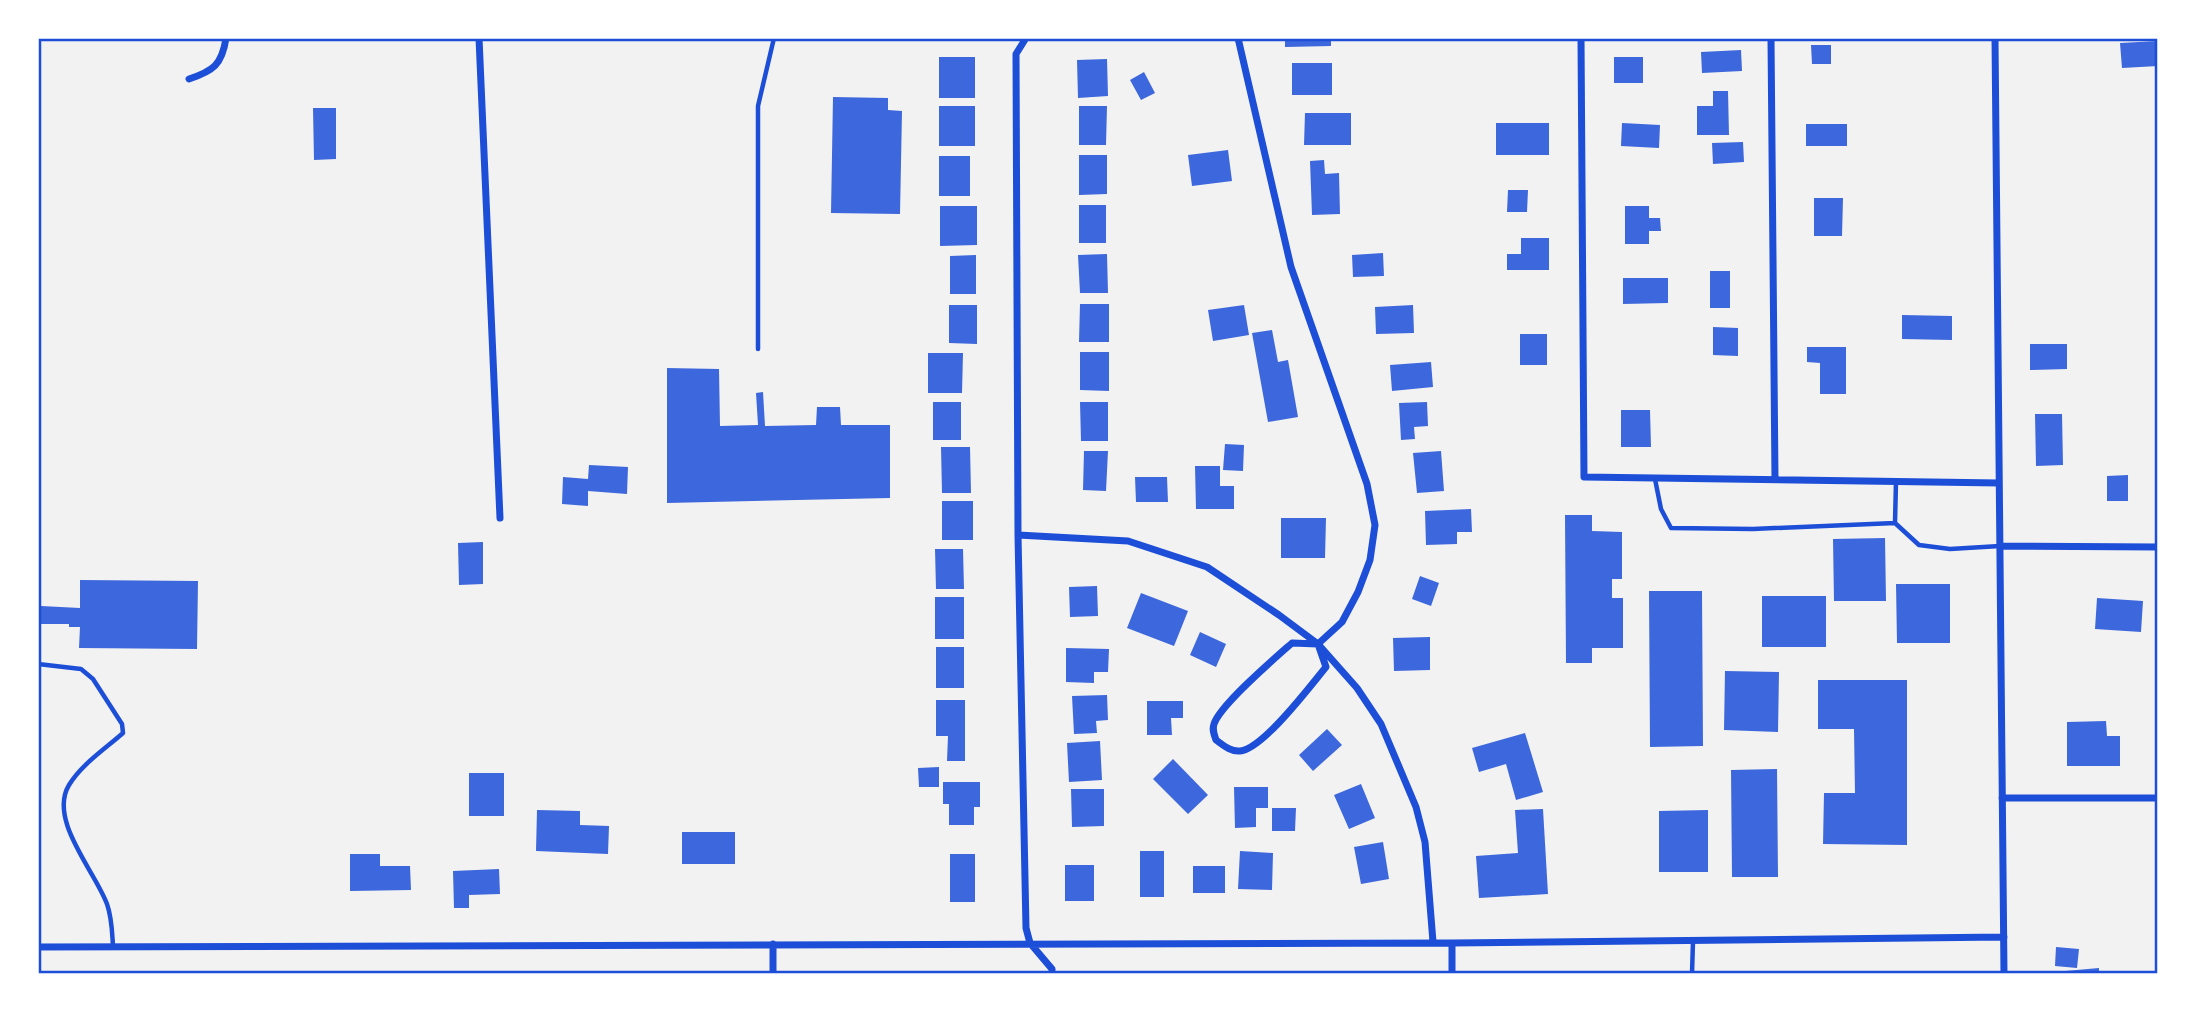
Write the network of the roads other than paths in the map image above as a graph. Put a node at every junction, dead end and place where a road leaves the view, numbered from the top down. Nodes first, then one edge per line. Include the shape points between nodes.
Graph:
1 (226, 38) edge
2 (479, 38) edge
3 (774, 38) edge
4 (1026, 38) edge
5 (1238, 38) edge
6 (1581, 38) edge
7 (1771, 38) edge
8 (1995, 38) edge
9 (190, 79) dead end
10 (758, 349) dead end
11 (1655, 478) junction
12 (1775, 479) junction
13 (1896, 481) junction
14 (1999, 482) junction
15 (500, 518) dead end
16 (1895, 523) junction
17 (1018, 535) junction
18 (2000, 545) junction
19 (2158, 547) edge
20 (1318, 644) junction
21 (38, 664) edge
22 (2002, 798) junction
23 (2158, 798) edge
24 (2004, 937) junction
25 (1693, 940) junction
26 (1433, 942) junction
27 (1030, 943) junction
28 (1452, 943) junction
29 (773, 944) junction
30 (113, 946) junction
31 (38, 947) edge
32 (773, 974) edge
33 (1052, 974) edge
34 (1452, 974) edge
35 (1692, 974) edge
36 (2004, 974) edge

1 - 9 street via 224,54 212,71
2 - 15 street
3 - 10 lane via 758,106
4 - 17 street via 1016,54
5 - 20 street via 1291,267 1367,484 1375,525 1370,560 1358,592 1342,622
6 - 11 street via 1584,477
7 - 12 street
8 - 14 street
11 - 12 street
11 - 16 lane via 1661,509 1671,528
12 - 13 street
13 - 14 street
13 - 16 lane
14 - 18 street
16 - 18 lane via 1919,545 1950,549
17 - 20 street via 1128,541 1207,567
17 - 27 street via 1026,929
18 - 19 street
18 - 22 street
20 - 20 street via 1292,643 1218,716 1213,727 1216,740 1229,749 1244,751 1281,720 1326,667
20 - 26 street via 1381,724 1416,807 1424,842
21 - 30 lane via 81,669 93,679 122,724 123,733 79,771 67,788 63,807 74,840 106,902
22 - 23 street
22 - 24 street
24 - 25 street
24 - 36 street
25 - 28 street
25 - 35 lane
26 - 27 street
26 - 28 street
27 - 29 street
27 - 33 street
28 - 34 street
29 - 30 street
29 - 32 street
30 - 31 street

